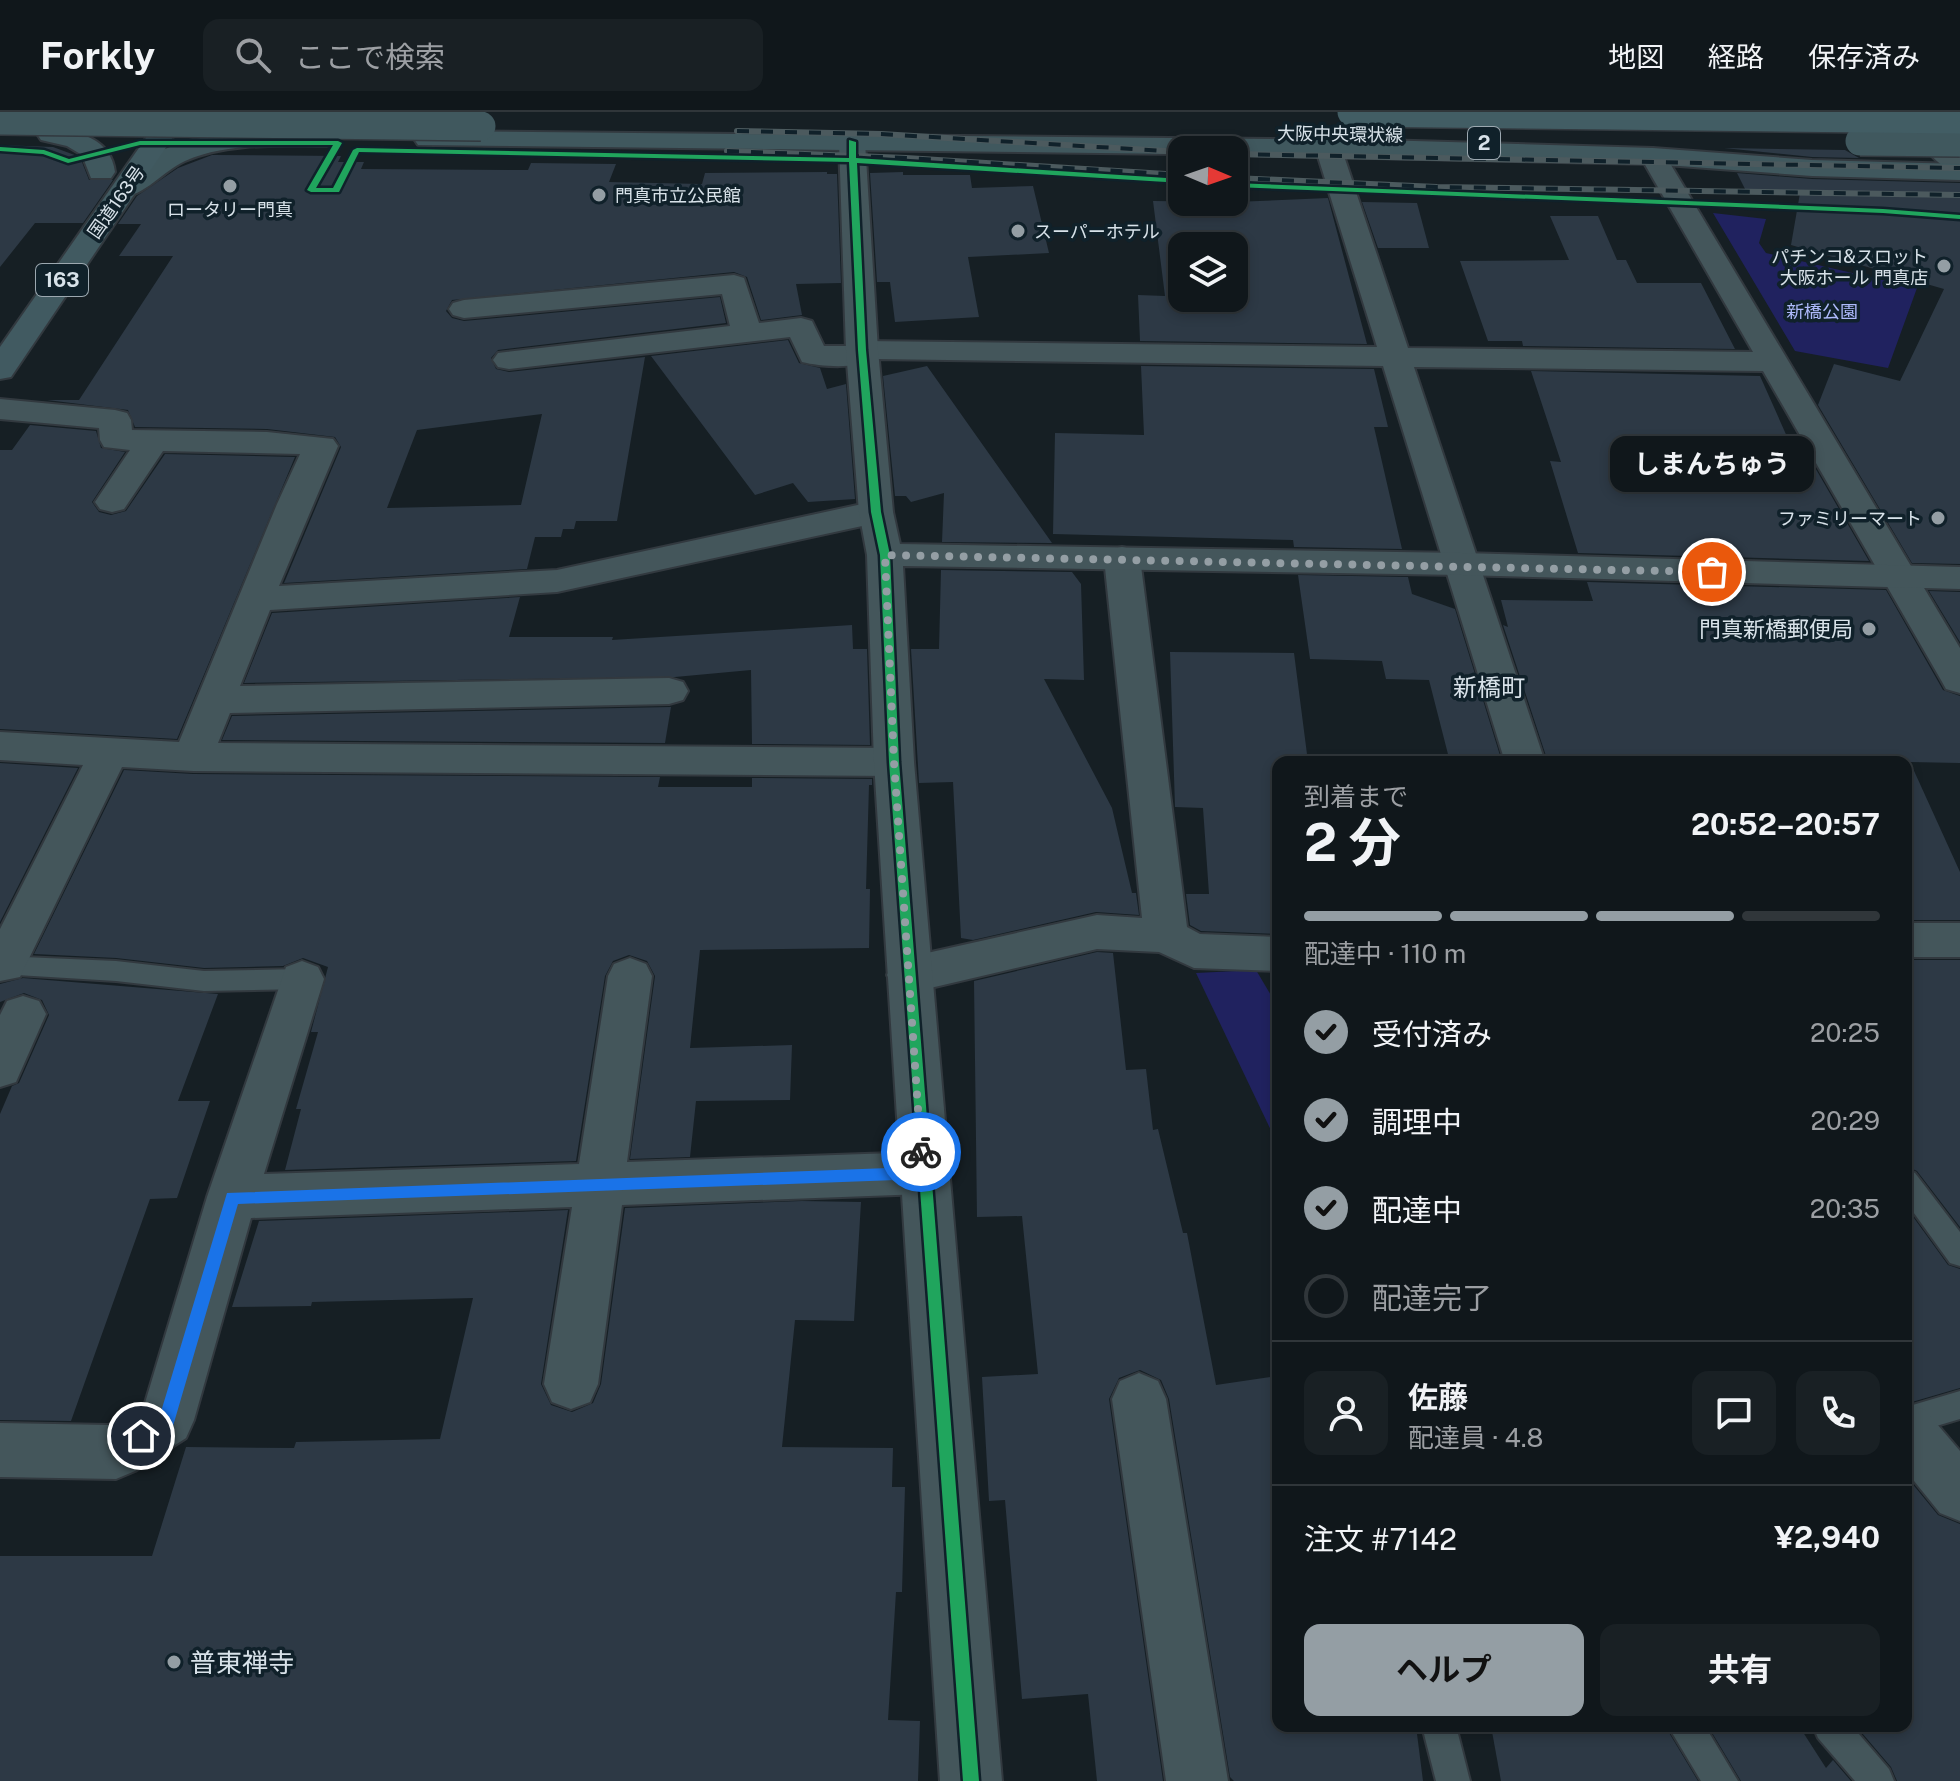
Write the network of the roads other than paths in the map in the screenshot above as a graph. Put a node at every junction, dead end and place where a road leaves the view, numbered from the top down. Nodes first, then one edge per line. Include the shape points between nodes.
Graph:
1 (143, 112) edge
2 (1352, 112) edge
3 (1912, 112) edge
4 (1022, 119) dead end
5 (1960, 119) edge
6 (0, 120) edge
7 (170, 123) edge
8 (1079, 129) junction
9 (1133, 130) junction
10 (0, 133) edge
11 (50, 134) junction
12 (126, 135) junction
13 (1588, 138) junction
14 (852, 142) junction
15 (1960, 142) edge
16 (1316, 147) junction
17 (1380, 148) junction
18 (1653, 156) junction
19 (1960, 166) edge
20 (1960, 172) edge
21 (104, 186) junction
22 (464, 309) dead end
23 (747, 333) junction
24 (862, 352) junction
25 (1393, 356) junction
26 (509, 360) dead end
27 (1773, 362) junction
28 (0, 370) edge
29 (0, 409) edge
30 (153, 441) junction
31 (112, 502) dead end
32 (876, 512) junction
33 (885, 555) junction
34 (1122, 558) junction
35 (1462, 564) junction
36 (1900, 577) junction
37 (1960, 578) edge
38 (256, 599) junction
39 (1960, 680) edge
40 (669, 691) dead end
41 (216, 700) junction
42 (0, 746) edge
43 (109, 753) junction
44 (1523, 756) edge
45 (193, 757) junction
46 (894, 762) junction
47 (1166, 936) junction
48 (1912, 940) edge
49 (1960, 940) edge
50 (1272, 954) edge
51 (2, 965) edge
52 (909, 975) junction
53 (630, 976) dead end
54 (302, 979) joint
55 (23, 1014) dead end
56 (0, 1068) edge
57 (923, 1173) junction
58 (601, 1184) junction
59 (1912, 1189) edge
60 (232, 1197) junction
61 (1960, 1254) edge
62 (571, 1384) dead end
63 (1139, 1399) dead end
64 (1960, 1405) edge
65 (1912, 1419) edge
66 (1912, 1436) edge
67 (0, 1450) edge
68 (1960, 1493) edge
69 (1441, 1732) edge
70 (1689, 1732) edge
71 (1835, 1732) edge
72 (971, 1781) edge
73 (1197, 1781) edge
74 (1453, 1781) edge
75 (1721, 1781) edge
76 (1877, 1781) edge

1 - 12 highway, 国道163号 / 163
2 - 5 highway, bridge
3 - 19 street
4 - 8 main road
6 - 8 main road, 大阪中央環状線 / 2, bridge
7 - 12 main road
7 - 21 highway, 国道163号 / 163
8 - 9 main road, 大阪中央環状線 / 2
9 - 13 main road, 大阪中央環状線 / 2
9 - 16 main road
10 - 11 main road
11 - 12 main road
11 - 21 main road via 94,151
12 - 21 highway, 国道163号 / 163
13 - 15 main road, 大阪中央環状線 / 2, bridge
13 - 17 main road, 2
14 - 16 main road, 2
14 - 21 main road, 2 via 243,139 184,151
14 - 24 street
16 - 17 main road, 2
16 - 25 street via 1342,191
17 - 18 main road
18 - 20 main road
18 - 27 street
21 - 28 highway, 国道163号 / 163
22 - 23 street via 734,284
23 - 24 street via 801,327 813,355
23 - 26 street
24 - 25 street
24 - 32 street
25 - 27 street
25 - 35 street
27 - 36 street
29 - 30 street via 115,420 116,440
30 - 31 street
30 - 38 street via 321,446
32 - 33 street
32 - 38 street via 557,581
33 - 34 street
33 - 46 street
34 - 35 street
34 - 47 street
35 - 36 street
35 - 44 street
36 - 37 street
36 - 39 street
38 - 41 street
40 - 41 street
41 - 45 street
42 - 43 street
43 - 45 street
43 - 51 street
45 - 46 street
46 - 52 street
47 - 50 street via 1194,951
47 - 52 street via 1097,932
48 - 49 street
51 - 54 lane via 204,981
52 - 57 street
53 - 58 street
54 - 60 street
55 - 56 street
57 - 58 street
57 - 72 street
58 - 60 street
58 - 62 street
59 - 61 lane
60 - 67 street via 167,1420 116,1452
63 - 73 street
64 - 65 lane
66 - 68 street
69 - 74 lane
70 - 75 lane
71 - 76 lane

